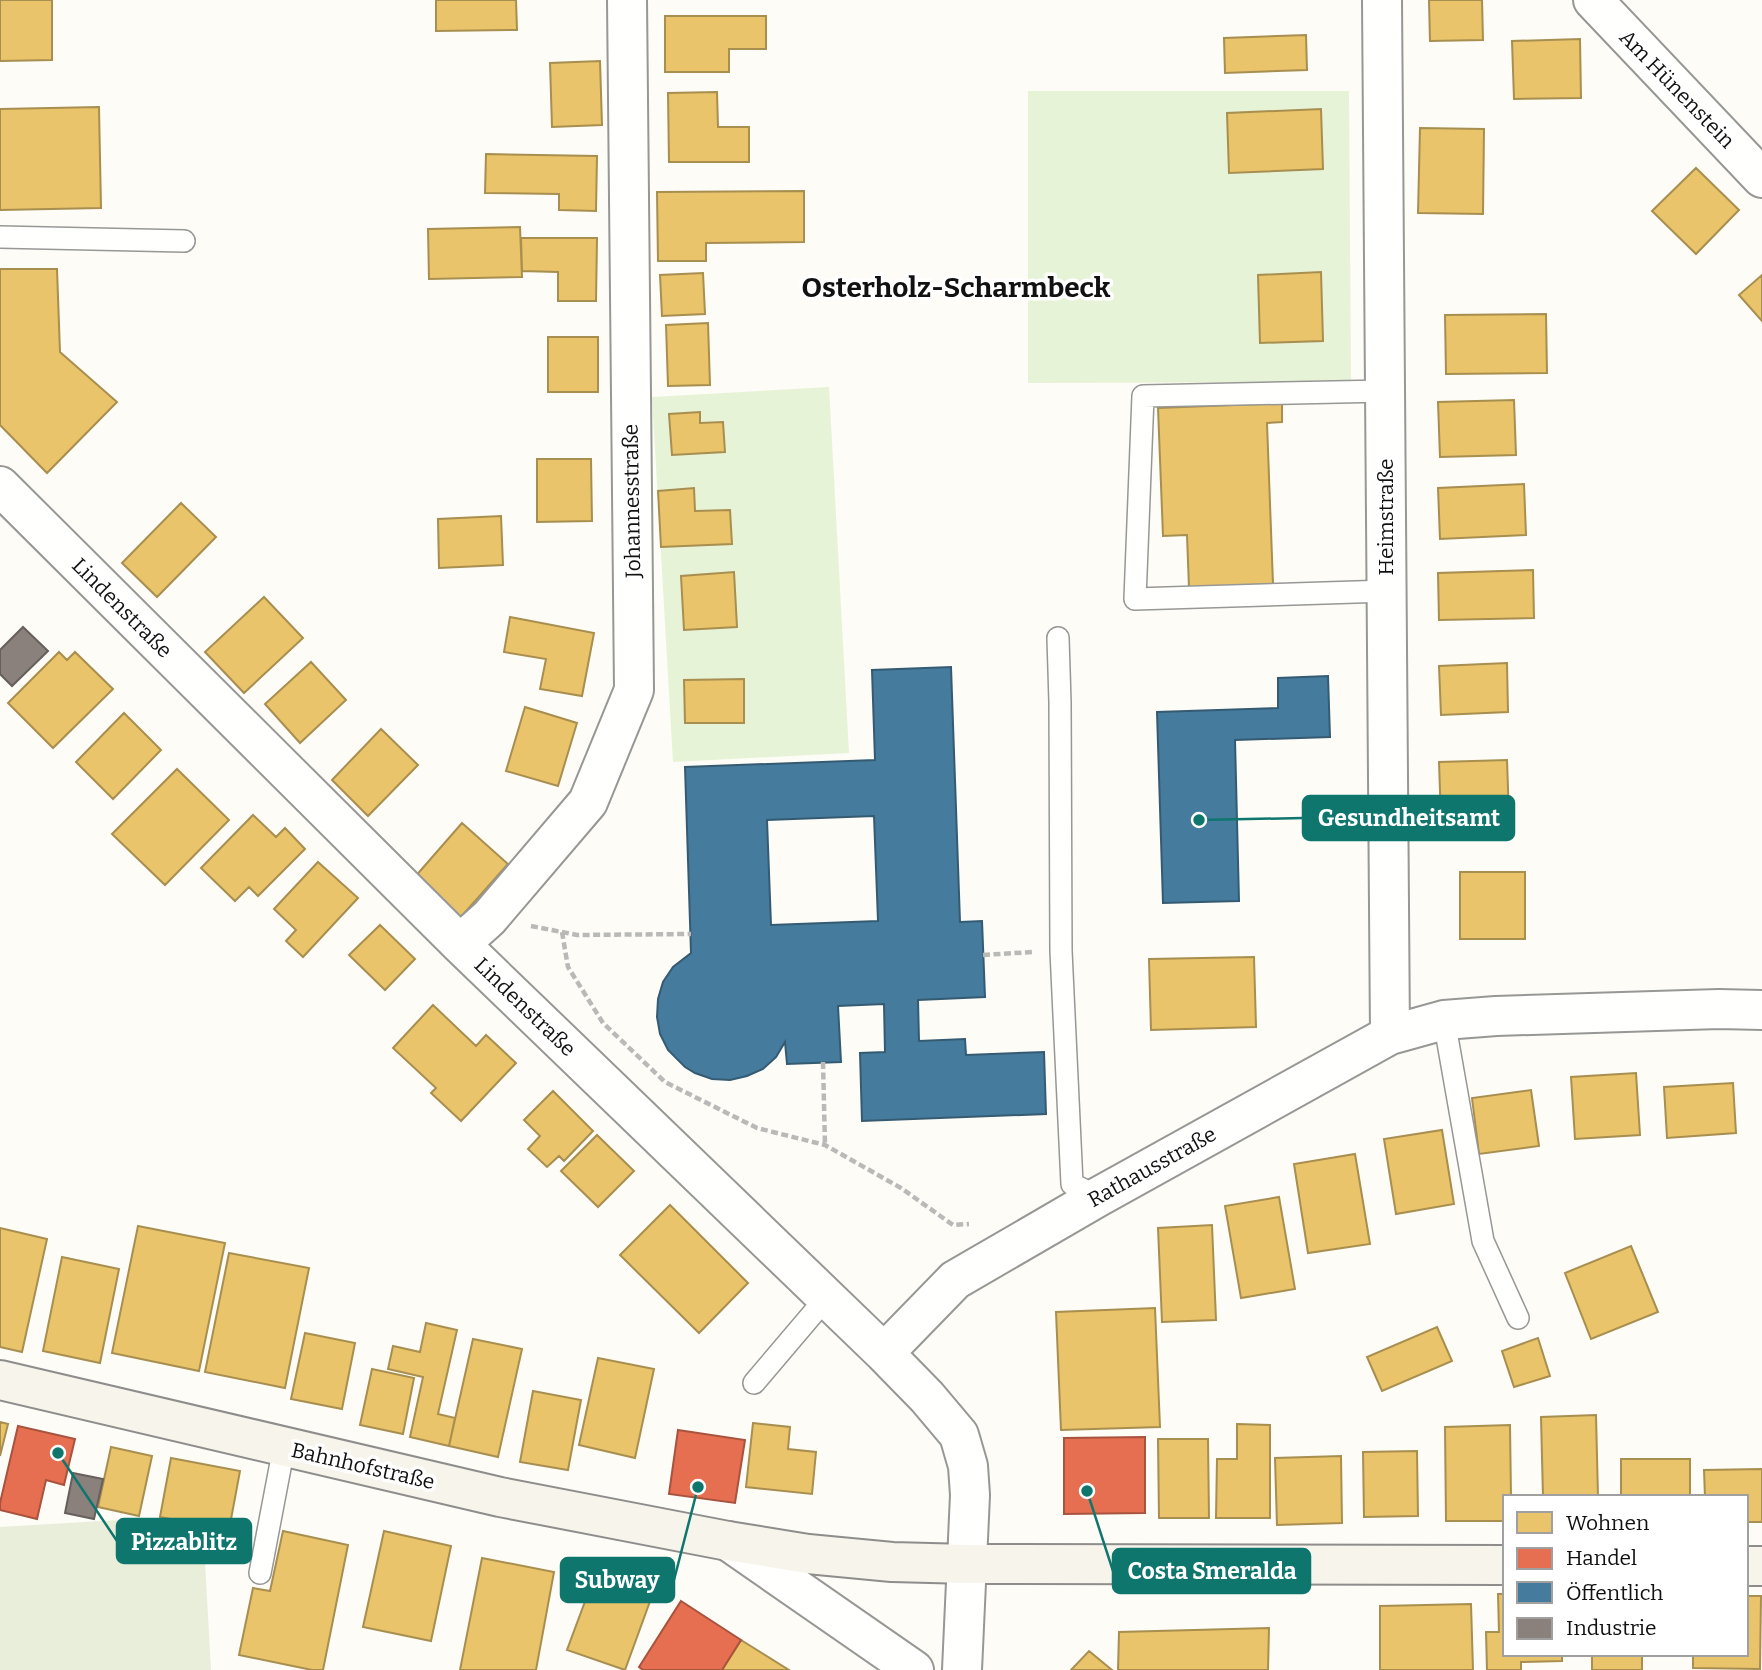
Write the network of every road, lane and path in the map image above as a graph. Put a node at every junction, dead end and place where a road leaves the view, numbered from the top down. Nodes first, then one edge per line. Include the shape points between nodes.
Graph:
1 (627, 0) edge
2 (1382, 0) edge
3 (1592, 0) edge
4 (1762, 178) edge
5 (0, 237) edge
6 (184, 240) dead end
7 (1385, 391) junction
8 (0, 486) edge
9 (1387, 591) junction
10 (1058, 638) dead end
11 (489, 918) junction
12 (562, 932) junction
13 (691, 934) dead end
14 (460, 944) junction
15 (1061, 951) junction
16 (983, 954) dead end
17 (1762, 1010) edge
18 (1444, 1020) junction
19 (1390, 1035) junction
20 (823, 1062) dead end
21 (825, 1145) junction
22 (1098, 1197) junction
23 (976, 1224) dead end
24 (827, 1297) junction
25 (1518, 1318) dead end
26 (884, 1353) junction
27 (0, 1380) edge
28 (754, 1383) dead end
29 (284, 1447) junction
30 (728, 1541) junction
31 (968, 1564) junction
32 (1503, 1565) edge
33 (260, 1573) dead end
34 (914, 1670) edge
35 (962, 1670) edge

1 - 11 street, Johannesstraße via 634,690 588,802
2 - 7 street, Heimstraße
3 - 4 street, Am Hünenstein
5 - 6 lane
7 - 9 street, Heimstraße
7 - 9 lane via 1143,396 1135,599
8 - 14 street, Lindenstraße
9 - 19 street, Heimstraße
10 - 15 lane
11 - 12 path
11 - 14 street, Johannesstraße
12 - 13 path
12 - 21 path via 568,967 603,1023 665,1082 757,1128
14 - 24 street, Lindenstraße
15 - 16 path
15 - 22 lane via 1072,1184
17 - 18 street, Rathausstraße
18 - 19 street, Rathausstraße
18 - 25 lane via 1483,1241
19 - 22 street, Rathausstraße
20 - 21 path
21 - 23 path via 901,1188 953,1225
22 - 26 street, Rathausstraße via 955,1280
24 - 26 street, Lindenstraße
24 - 28 lane
26 - 31 street, Lindenstraße via 959,1435 968,1466
27 - 29 street, Bahnhofstraße
29 - 30 street, Bahnhofstraße via 500,1497
29 - 33 lane
30 - 31 street, Bahnhofstraße via 832,1557
30 - 34 street, Bahnhofstraße
31 - 32 street, Bahnhofstraße
31 - 35 street

